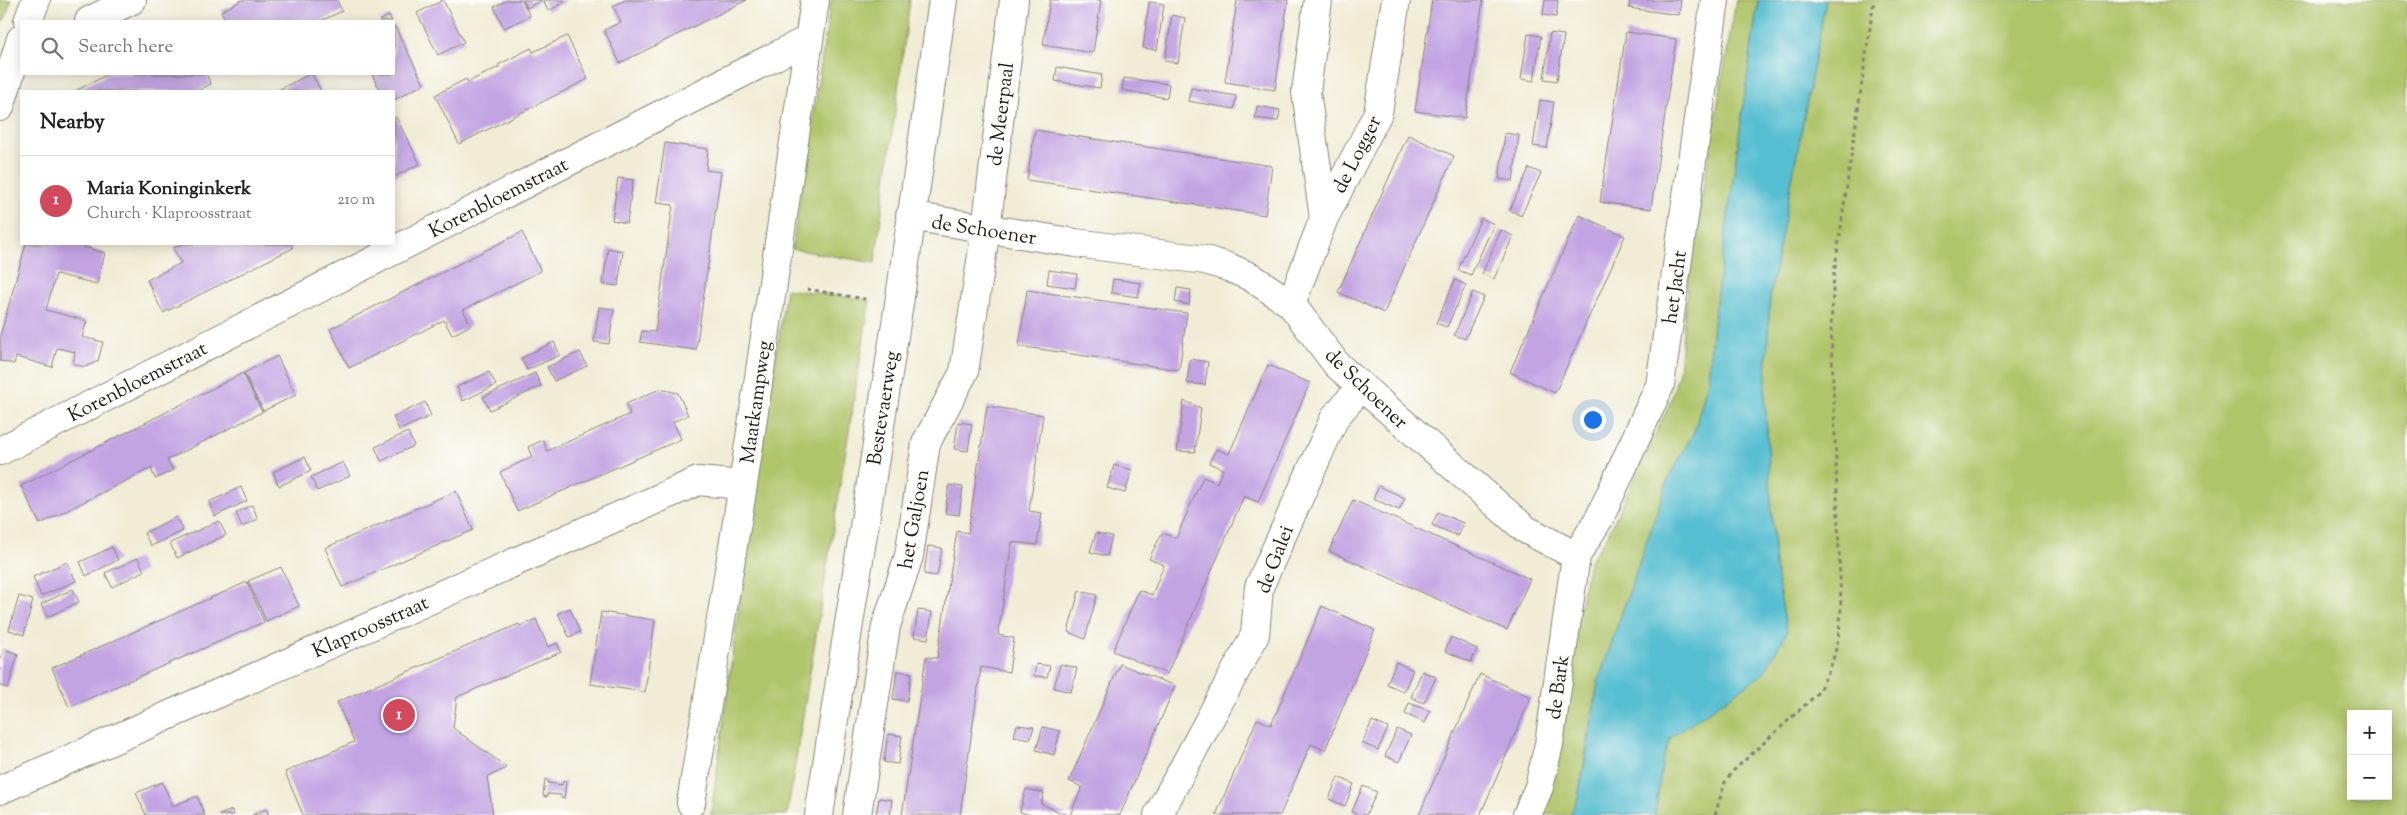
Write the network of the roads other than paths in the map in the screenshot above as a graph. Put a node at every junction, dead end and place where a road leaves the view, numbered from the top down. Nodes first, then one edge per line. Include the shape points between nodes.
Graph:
1 (36, 0) edge
2 (132, 0) edge
3 (815, 0) edge
4 (942, 0) edge
5 (1014, 0) edge
6 (1318, 0) edge
7 (1396, 0) edge
8 (1715, 0) edge
9 (28, 20) edge
10 (91, 20) edge
11 (809, 39) junction
12 (14, 54) edge
13 (0, 107) edge
14 (910, 216) junction
15 (1324, 218) junction
16 (986, 229) junction
17 (1291, 304) junction
18 (1361, 387) junction
19 (0, 451) edge
20 (743, 485) junction
21 (1576, 556) junction
22 (0, 790) edge
23 (691, 803) dead end
24 (819, 815) edge
25 (857, 815) edge
26 (1158, 815) edge
27 (1527, 815) edge

1 - 9 street
2 - 10 street
3 - 11 street, Maatkampweg
4 - 14 street, Bestevaerweg
5 - 16 street, de Meerpaal
6 - 15 street, de Logger via 1306,92
7 - 15 street, de Logger via 1378,114
8 - 21 street, het Jacht via 1660,385 1600,517
11 - 19 street, Korenbloemstraat
11 - 20 street, Maatkampweg
12 - 13 street
14 - 16 street, de Schoener
14 - 24 street, Bestevaerweg
15 - 17 street, de Logger
16 - 17 street, de Schoener via 1205,260 1251,277
16 - 25 street, het Galjoen via 964,372 926,443 910,556 886,626
17 - 18 street, de Schoener via 1337,365
18 - 21 street, de Schoener via 1525,529
18 - 26 street, de Galei via 1335,417 1259,587 1255,636
20 - 22 street, Klaproosstraat via 698,481
20 - 23 street, Maatkampweg
21 - 27 street, de Bark via 1545,766

